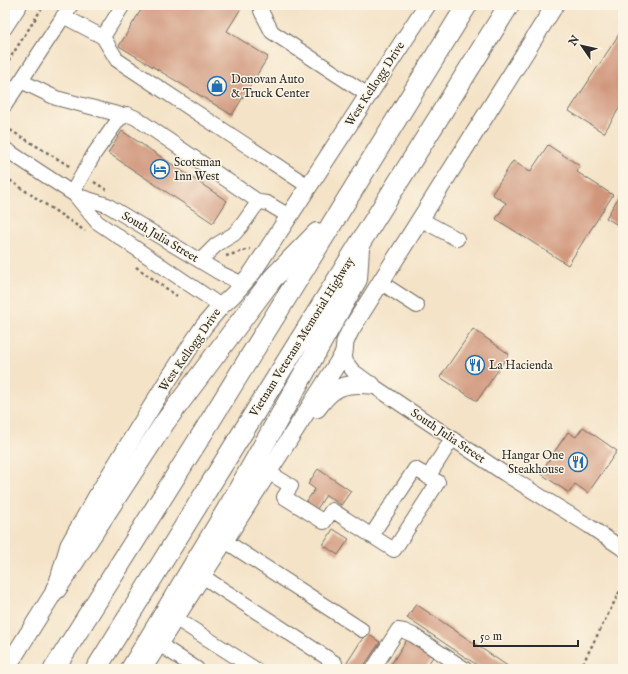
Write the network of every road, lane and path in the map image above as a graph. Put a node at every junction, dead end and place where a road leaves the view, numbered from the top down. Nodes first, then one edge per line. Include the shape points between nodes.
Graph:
1 (20, 5) edge
2 (44, 5) edge
3 (123, 5) edge
4 (263, 5) edge
5 (427, 5) edge
6 (467, 5) edge
7 (509, 5) edge
8 (555, 5) edge
9 (67, 11) edge
10 (5, 28) edge
11 (103, 37) junction
12 (5, 66) edge
13 (21, 80) junction
14 (368, 95) junction
15 (5, 105) edge
16 (125, 116) junction
17 (5, 148) edge
18 (308, 186) junction
19 (74, 194) junction
20 (259, 202) junction
21 (343, 207) junction
22 (289, 216) junction
23 (420, 219) junction
24 (457, 239) dead end
25 (360, 243) junction
26 (200, 261) junction
27 (380, 282) junction
28 (243, 284) junction
29 (220, 306) junction
30 (417, 306) dead end
31 (344, 353) junction
32 (372, 385) junction
33 (452, 439) junction
34 (284, 448) junction
35 (268, 472) junction
36 (428, 477) junction
37 (371, 536) junction
38 (225, 541) junction
39 (623, 549) edge
40 (202, 576) junction
41 (623, 586) edge
42 (56, 589) junction
43 (175, 618) junction
44 (362, 630) dead end
45 (159, 644) junction
46 (335, 663) dead end
47 (6, 669) edge
48 (54, 669) edge
49 (96, 669) edge
50 (131, 669) edge
51 (143, 669) edge
52 (197, 669) edge
53 (255, 669) edge
54 (373, 669) edge
55 (465, 669) edge
56 (580, 669) edge

1 - 10 street
2 - 12 path
3 - 11 street
4 - 14 street via 261,12 272,32
5 - 14 main road, West Kellogg Drive
6 - 21 highway
7 - 25 highway, Vietnam Veterans Memorial Highway
8 - 23 main road
9 - 11 street
9 - 13 street
11 - 18 street via 117,60
13 - 15 street
13 - 16 street via 56,98
14 - 18 main road, West Kellogg Drive
16 - 19 street via 119,119 94,154
16 - 20 street via 127,114 136,118
17 - 19 street, South Julia Street
18 - 22 main road, West Kellogg Drive
19 - 26 street, South Julia Street via 107,205
19 - 29 street, South Julia Street via 97,222
20 - 22 street via 267,203
20 - 26 street via 234,234 216,245
21 - 42 highway via 273,278 165,422
21 - 48 highway
22 - 28 main road, West Kellogg Drive
23 - 24 street
23 - 27 main road
25 - 49 highway, Vietnam Veterans Memorial Highway
25 - 50 highway via 357,279 231,503
26 - 28 street, South Julia Street
27 - 30 street
27 - 31 main road via 350,331
28 - 29 main road, West Kellogg Drive
29 - 42 main road, West Kellogg Drive via 168,380 96,496 69,545
31 - 32 street, South Julia Street via 346,362 353,371
31 - 34 main road
32 - 33 street, South Julia Street
32 - 34 main road via 347,385 338,388
33 - 36 street
33 - 39 street, South Julia Street
34 - 35 main road
35 - 37 street via 291,486 284,497 324,522 332,510
35 - 38 main road
36 - 37 street via 415,469
36 - 37 street via 438,482 394,550
38 - 40 main road
38 - 44 street
40 - 43 main road
40 - 46 street
41 - 56 path
42 - 47 main road, West Kellogg Drive
43 - 45 main road
43 - 53 street
45 - 51 main road
45 - 52 street
54 - 55 street via 398,630 413,635

